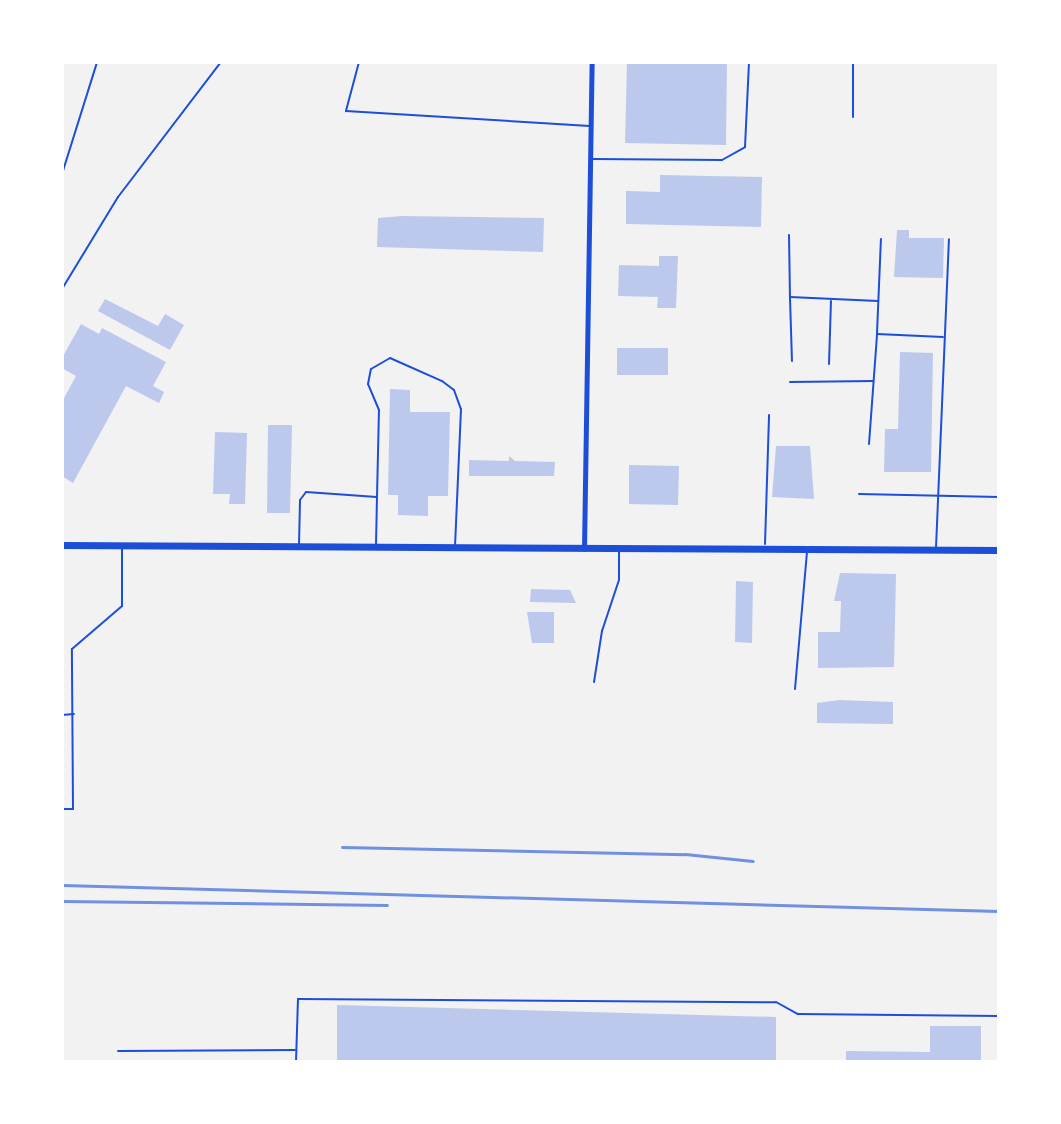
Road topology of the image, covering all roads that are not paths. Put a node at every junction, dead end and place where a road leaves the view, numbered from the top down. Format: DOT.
graph roads {
  1 [pos="359,62"];
  2 [pos="592,62"];
  3 [pos="749,62"];
  4 [pos="853,62"];
  5 [pos="853,117"];
  6 [pos="591,126"];
  7 [pos="591,159"];
  8 [pos="789,235"];
  9 [pos="881,239"];
  10 [pos="949,239"];
  11 [pos="790,297"];
  12 [pos="831,299"];
  13 [pos="878,301"];
  14 [pos="877,334"];
  15 [pos="944,337"];
  16 [pos="792,361"];
  17 [pos="829,364"];
  18 [pos="874,381"];
  19 [pos="790,382"];
  20 [pos="769,415"];
  21 [pos="869,444"];
  22 [pos="859,494"];
  23 [pos="377,497"];
  24 [pos="938,497"];
  25 [pos="999,497"];
  26 [pos="62,545"];
  27 [pos="122,545"];
  28 [pos="299,548"];
  29 [pos="376,549"];
  30 [pos="584,549"];
  31 [pos="619,549"];
  32 [pos="807,549"];
  33 [pos="936,549"];
  34 [pos="455,550"];
  35 [pos="765,550"];
  36 [pos="999,550"];
  37 [pos="594,682"];
  38 [pos="795,689"];
  39 [pos="75,714"];
  40 [pos="62,715"];
  41 [pos="62,809"];
  42 [pos="999,1016"];
  43 [pos="297,1050"];
  44 [pos="118,1051"];
  45 [pos="296,1062"];
  1 -- 6 [label="lane"];
  2 -- 6 [label="street"];
  3 -- 7 [label="lane"];
  4 -- 5 [label="lane"];
  6 -- 7 [label="street"];
  7 -- 30 [label="street"];
  8 -- 11 [label="lane"];
  9 -- 13 [label="lane"];
  10 -- 15 [label="lane"];
  11 -- 12 [label="lane"];
  11 -- 16 [label="lane"];
  12 -- 13 [label="lane"];
  12 -- 17 [label="lane"];
  13 -- 14 [label="lane"];
  14 -- 15 [label="lane"];
  14 -- 18 [label="lane"];
  15 -- 24 [label="lane"];
  18 -- 19 [label="lane"];
  18 -- 21 [label="lane"];
  20 -- 35 [label="lane"];
  22 -- 24 [label="lane"];
  23 -- 28 [label="lane"];
  23 -- 29 [label="lane"];
  23 -- 34 [label="lane"];
  24 -- 25 [label="lane"];
  24 -- 33 [label="lane"];
  26 -- 27 [label="main road"];
  27 -- 28 [label="main road"];
  27 -- 39 [label="lane"];
  28 -- 29 [label="main road"];
  29 -- 34 [label="main road"];
  30 -- 31 [label="main road"];
  30 -- 34 [label="main road"];
  31 -- 35 [label="main road"];
  31 -- 37 [label="lane"];
  32 -- 33 [label="main road"];
  32 -- 35 [label="main road"];
  32 -- 38 [label="lane"];
  33 -- 36 [label="main road"];
  39 -- 40 [label="lane"];
  39 -- 41 [label="lane"];
  42 -- 43 [label="lane"];
  43 -- 44 [label="lane"];
  43 -- 45 [label="lane"];
}
